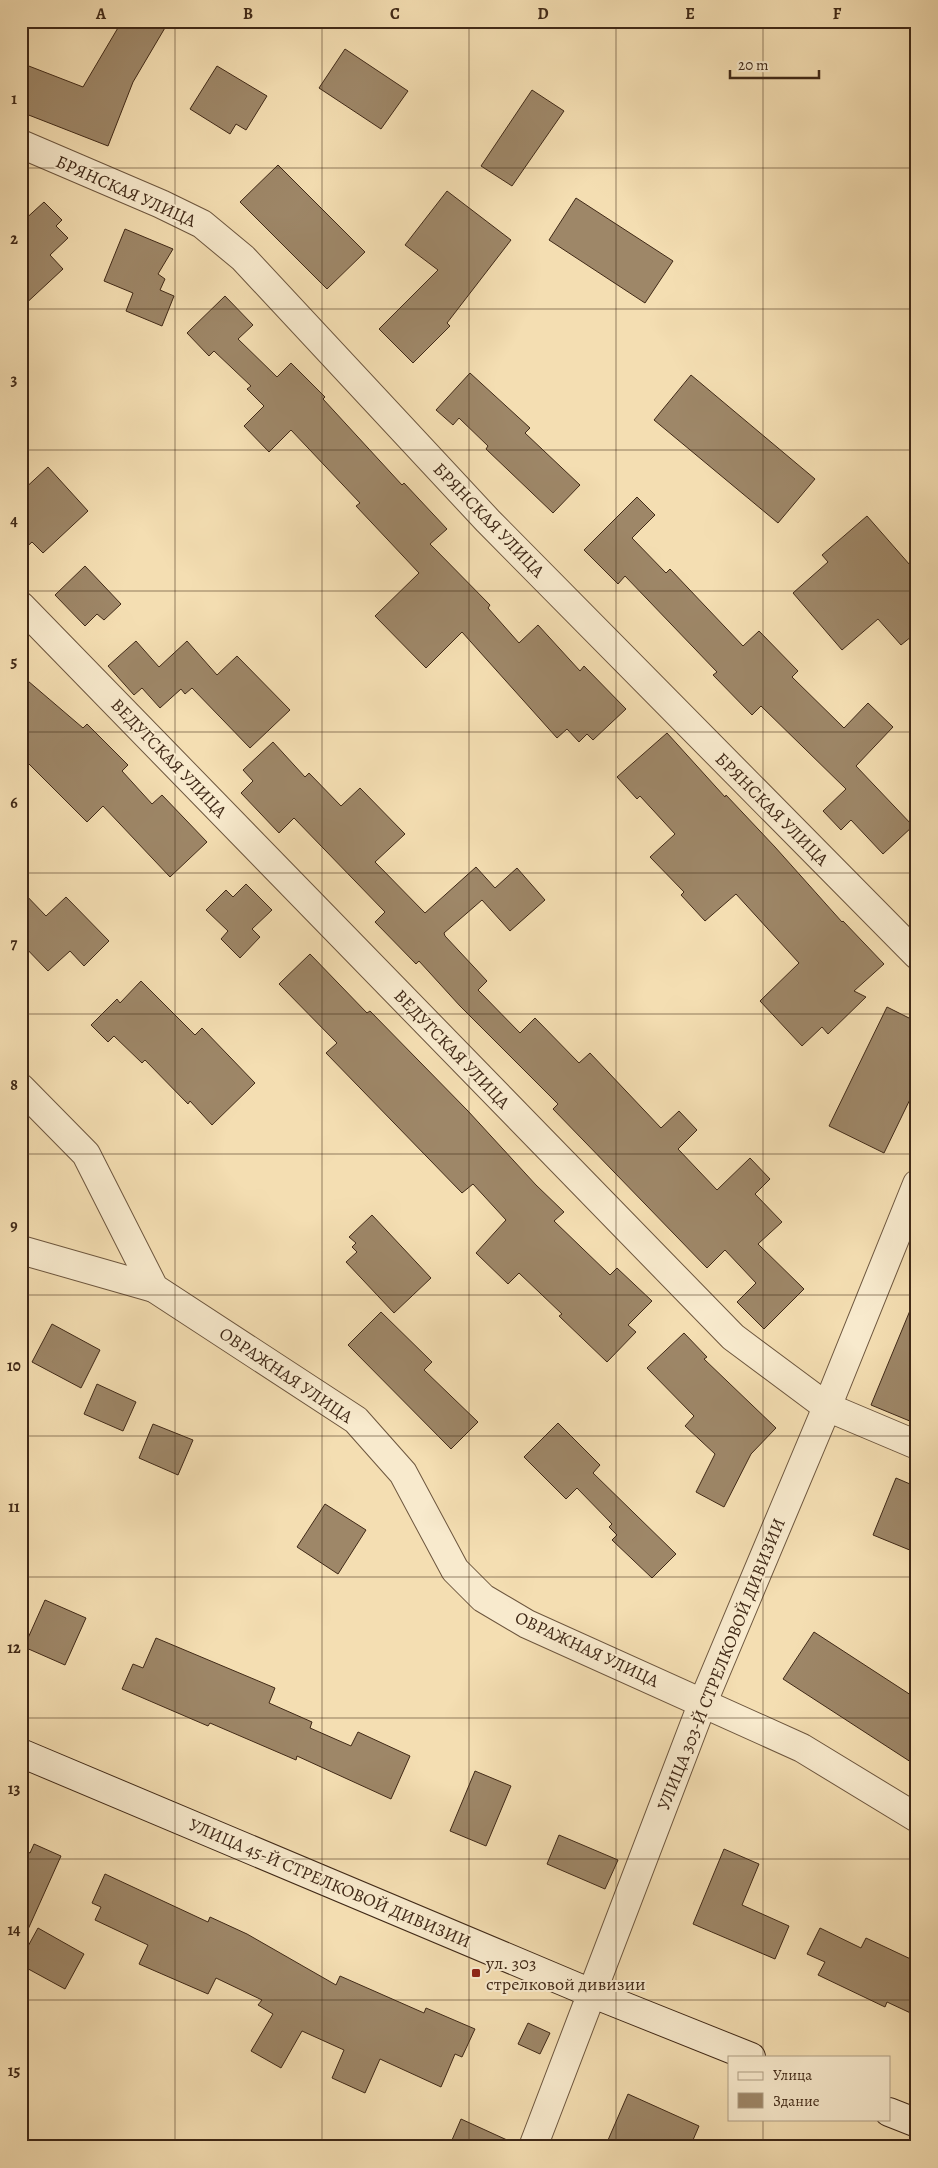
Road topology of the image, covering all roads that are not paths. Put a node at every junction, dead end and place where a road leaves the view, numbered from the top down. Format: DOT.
graph roads {
  1 [pos="21,144"];
  2 [pos="21,606"];
  3 [pos="917,955"];
  4 [pos="21,1088"];
  5 [pos="917,1184"];
  6 [pos="21,1250"];
  7 [pos="154,1288"];
  8 [pos="827,1407"];
  9 [pos="917,1445"];
  10 [pos="703,1702"];
  11 [pos="21,1753"];
  12 [pos="917,1818"];
  13 [pos="591,1993"];
  14 [pos="748,2056"];
  15 [pos="890,2112"];
  16 [pos="917,2123"];
  17 [pos="533,2147"];
  1 -- 3 [label="street, БРЯНСКАЯ УЛИЦА"];
  2 -- 8 [label="street, ВЕДУГСКАЯ УЛИЦА"];
  4 -- 7 [label="street, ОВРАЖНАЯ УЛИЦА"];
  5 -- 8 [label="street, УЛИЦА 303-Й СТРЕЛКОВОЙ ДИВИЗИИ"];
  6 -- 7 [label="street"];
  7 -- 10 [label="street, ОВРАЖНАЯ УЛИЦА"];
  8 -- 9 [label="street, ВЕДУГСКАЯ УЛИЦА"];
  8 -- 10 [label="street, УЛИЦА 303-Й СТРЕЛКОВОЙ ДИВИЗИИ"];
  10 -- 12 [label="street, ОВРАЖНАЯ УЛИЦА"];
  10 -- 13 [label="street, УЛИЦА 303-Й СТРЕЛКОВОЙ ДИВИЗИИ"];
  11 -- 13 [label="street, УЛИЦА 45-Й СТРЕЛКОВОЙ ДИВИЗИИ"];
  13 -- 14 [label="street, УЛИЦА 45-Й СТРЕЛКОВОЙ ДИВИЗИИ"];
  13 -- 17 [label="street, УЛИЦА 303-Й СТРЕЛКОВОЙ ДИВИЗИИ"];
  15 -- 16 [label="street"];
}
